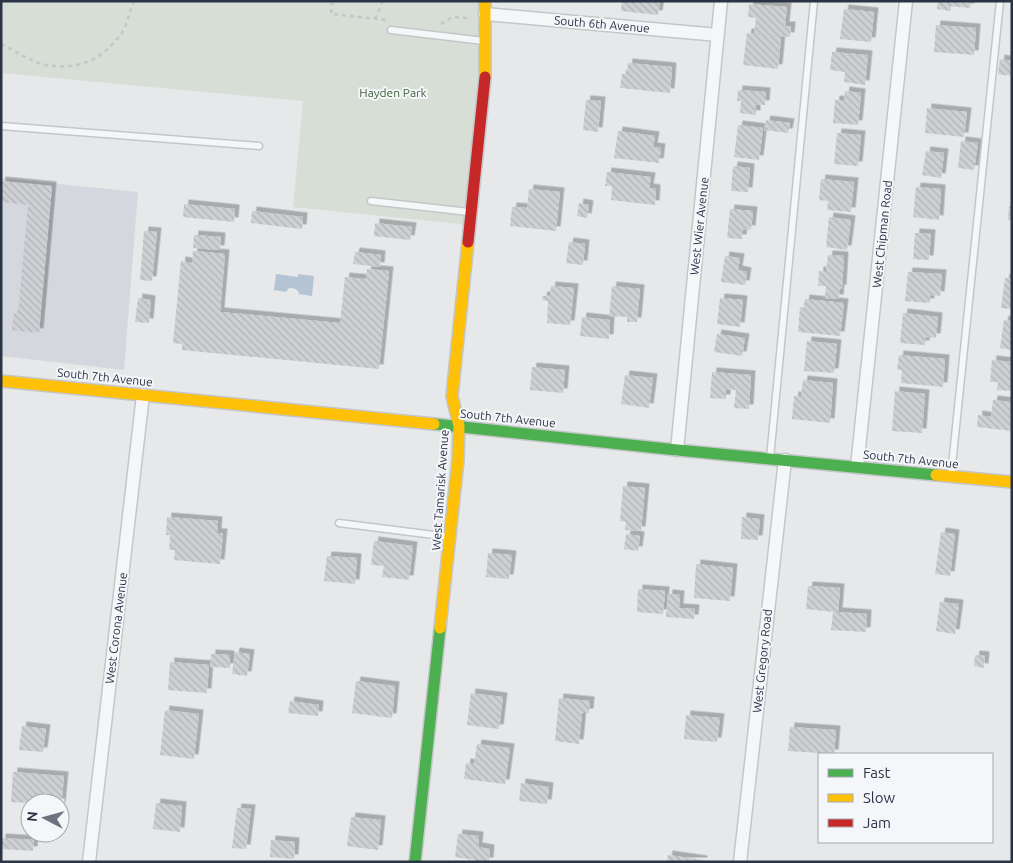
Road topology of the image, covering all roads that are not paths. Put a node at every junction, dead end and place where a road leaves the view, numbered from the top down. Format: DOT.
graph roads {
  1 [pos="721,1"];
  2 [pos="814,1"];
  3 [pos="906,1"];
  4 [pos="1000,1"];
  5 [pos="485,8"];
  6 [pos="391,30"];
  7 [pos="718,35"];
  8 [pos="486,41"];
  9 [pos="1,126"];
  10 [pos="259,146"];
  11 [pos="371,200"];
  12 [pos="472,212"];
  13 [pos="1,381"];
  14 [pos="143,395"];
  15 [pos="459,426"];
  16 [pos="677,450"];
  17 [pos="770,459"];
  18 [pos="784,460"];
  19 [pos="857,467"];
  20 [pos="951,477"];
  21 [pos="1012,482"];
  22 [pos="339,523"];
  23 [pos="451,537"];
  24 [pos="89,862"];
  25 [pos="416,862"];
  26 [pos="740,862"];
  1 -- 7 [label="street, West Wier Avenue"];
  2 -- 17 [label="lane"];
  3 -- 19 [label="street, West Chipman Road"];
  4 -- 20 [label="lane"];
  5 -- 7 [label="street, South 6th Avenue"];
  5 -- 8 [label="main road, West Tamarisk Avenue"];
  6 -- 8 [label="lane"];
  7 -- 16 [label="street, West Wier Avenue"];
  8 -- 12 [label="main road, West Tamarisk Avenue"];
  9 -- 10 [label="lane"];
  11 -- 12 [label="lane"];
  12 -- 15 [label="main road, West Tamarisk Avenue"];
  13 -- 14 [label="main road, South 7th Avenue"];
  14 -- 15 [label="main road, South 7th Avenue"];
  14 -- 24 [label="street, West Corona Avenue"];
  15 -- 16 [label="main road, South 7th Avenue"];
  15 -- 23 [label="main road, West Tamarisk Avenue"];
  16 -- 17 [label="main road, South 7th Avenue"];
  17 -- 18 [label="main road, South 7th Avenue"];
  18 -- 19 [label="main road, South 7th Avenue"];
  18 -- 26 [label="street, West Gregory Road"];
  19 -- 20 [label="main road, South 7th Avenue"];
  20 -- 21 [label="main road, South 7th Avenue"];
  22 -- 23 [label="lane"];
  23 -- 25 [label="main road, West Tamarisk Avenue"];
}
